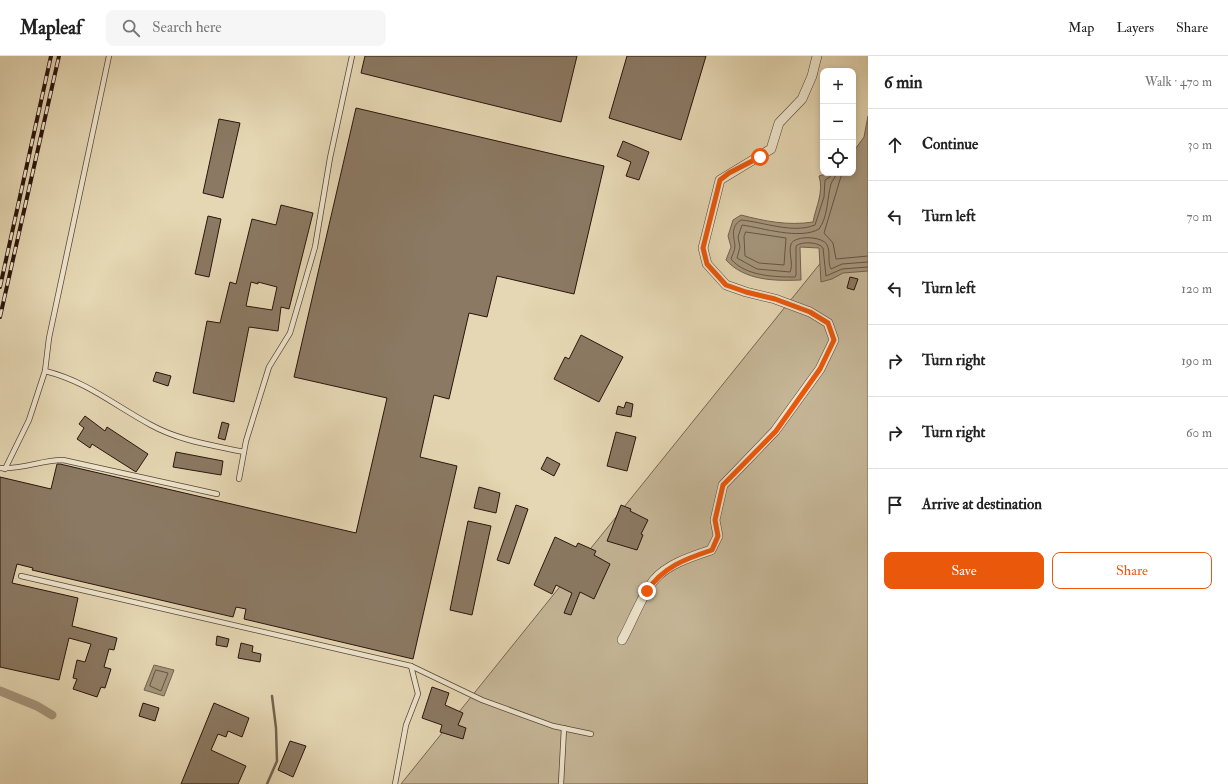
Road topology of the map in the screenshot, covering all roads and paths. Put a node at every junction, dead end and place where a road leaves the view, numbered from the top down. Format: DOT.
graph roads {
  1 [pos="109,56"];
  2 [pos="352,56"];
  3 [pos="817,56"];
  4 [pos="45,371"];
  5 [pos="244,452"];
  6 [pos="3,469"];
  7 [pos="239,479"];
  8 [pos="217,494"];
  9 [pos="21,576"];
  10 [pos="622,640"];
  11 [pos="412,666"];
  12 [pos="564,728"];
  13 [pos="592,734"];
  14 [pos="395,784"];
  15 [pos="561,784"];
  1 -- 4 [label="lane"];
  2 -- 5 [label="lane"];
  3 -- 10 [label="street"];
  4 -- 5 [label="lane"];
  4 -- 6 [label="lane"];
  5 -- 7 [label="lane"];
  6 -- 8 [label="lane"];
  9 -- 11 [label="lane"];
  11 -- 12 [label="lane"];
  11 -- 14 [label="lane"];
  12 -- 13 [label="lane"];
  12 -- 15 [label="lane"];
}
